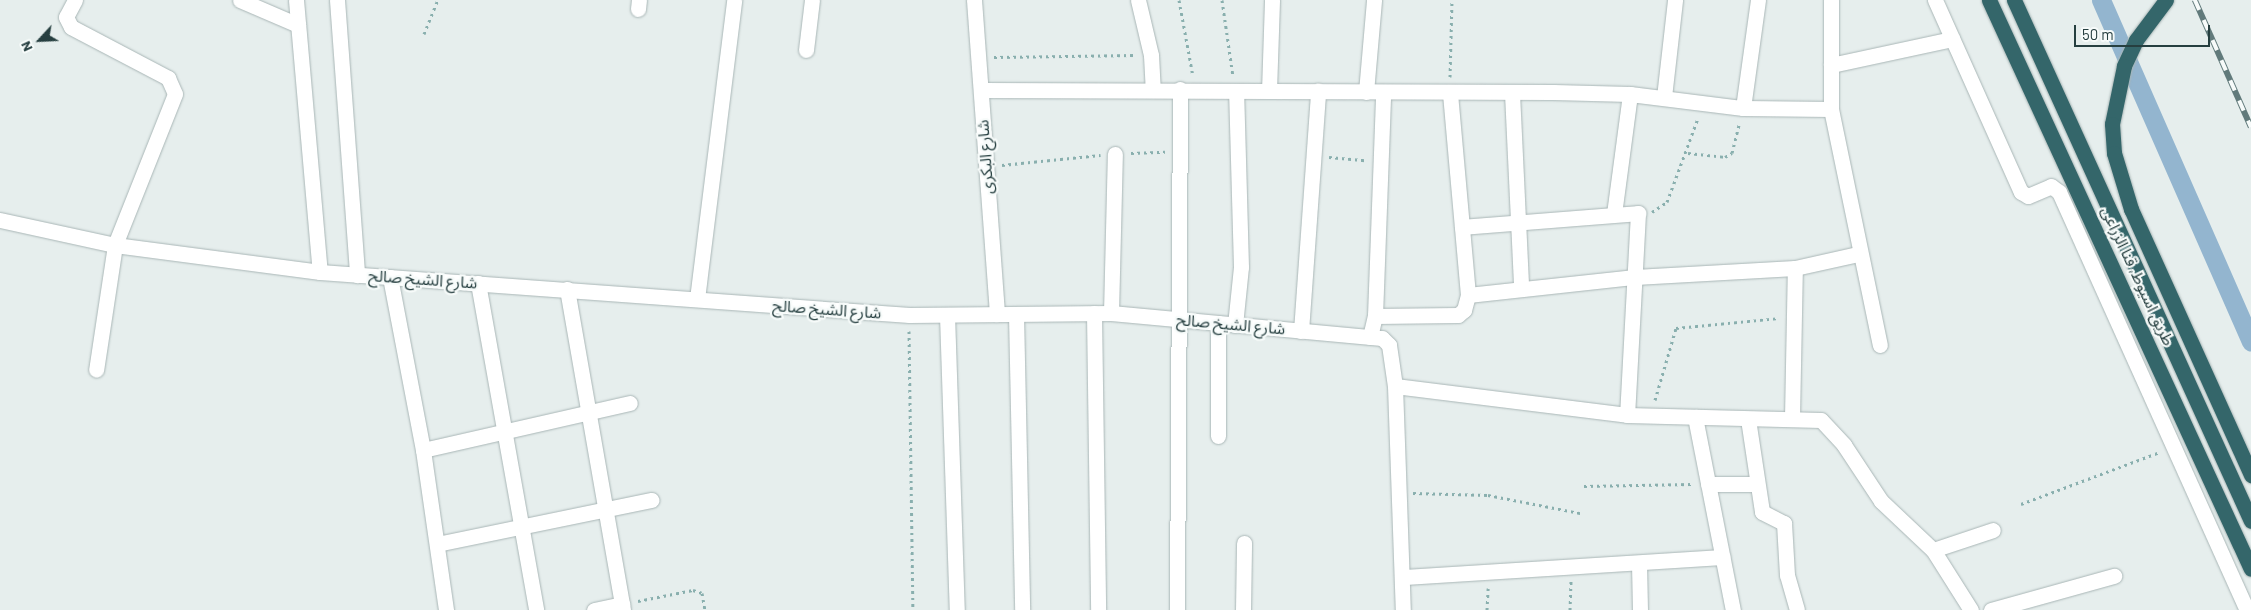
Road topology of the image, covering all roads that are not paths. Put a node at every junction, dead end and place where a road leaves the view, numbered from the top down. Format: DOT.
graph roads {
  1 [pos="75,0"];
  2 [pos="240,0"];
  3 [pos="296,0"];
  4 [pos="337,0"];
  5 [pos="734,0"];
  6 [pos="812,0"];
  7 [pos="974,0"];
  8 [pos="1138,0"];
  9 [pos="1272,0"];
  10 [pos="1374,0"];
  11 [pos="1675,0"];
  12 [pos="1758,0"];
  13 [pos="1831,0"];
  14 [pos="1936,0"];
  15 [pos="1989,0"];
  16 [pos="2014,0"];
  17 [pos="2166,0"];
  18 [pos="298,25"];
  19 [pos="1952,39"];
  20 [pos="806,50"];
  21 [pos="1831,65"];
  22 [pos="1153,88"];
  23 [pos="1180,88"];
  24 [pos="981,90"];
  25 [pos="1269,91"];
  26 [pos="1318,91"];
  27 [pos="1236,92"];
  28 [pos="1366,92"];
  29 [pos="1383,92"];
  30 [pos="1512,93"];
  31 [pos="1630,94"];
  32 [pos="1450,95"];
  33 [pos="1664,97"];
  34 [pos="1743,108"];
  35 [pos="1831,110"];
  36 [pos="1115,154"];
  37 [pos="1614,214"];
  38 [pos="0,220"];
  39 [pos="1517,220"];
  40 [pos="1462,227"];
  41 [pos="115,245"];
  42 [pos="1858,254"];
  43 [pos="1795,268"];
  44 [pos="320,272"];
  45 [pos="358,275"];
  46 [pos="390,277"];
  47 [pos="1635,277"];
  48 [pos="478,283"];
  49 [pos="1521,287"];
  50 [pos="567,290"];
  51 [pos="1468,295"];
  52 [pos="697,299"];
  53 [pos="1094,313"];
  54 [pos="1111,313"];
  55 [pos="997,314"];
  56 [pos="1016,314"];
  57 [pos="947,315"];
  58 [pos="1376,316"];
  59 [pos="1179,319"];
  60 [pos="1218,323"];
  61 [pos="1235,324"];
  62 [pos="1301,330"];
  63 [pos="1370,337"];
  64 [pos="1880,345"];
  65 [pos="96,370"];
  66 [pos="1395,386"];
  67 [pos="630,403"];
  68 [pos="587,412"];
  69 [pos="1627,415"];
  70 [pos="1695,417"];
  71 [pos="1792,418"];
  72 [pos="1748,419"];
  73 [pos="504,432"];
  74 [pos="1218,436"];
  75 [pos="423,450"];
  76 [pos="2251,475"];
  77 [pos="1708,484"];
  78 [pos="1756,484"];
  79 [pos="652,500"];
  80 [pos="604,511"];
  81 [pos="2251,521"];
  82 [pos="522,528"];
  83 [pos="1992,530"];
  84 [pos="1244,543"];
  85 [pos="437,544"];
  86 [pos="1933,550"];
  87 [pos="1722,557"];
  88 [pos="1639,563"];
  89 [pos="2251,569"];
  90 [pos="2114,576"];
  91 [pos="1404,577"];
  92 [pos="623,607"];
  93 [pos="446,610"];
  94 [pos="536,610"];
  95 [pos="594,610"];
  96 [pos="957,610"];
  97 [pos="1022,610"];
  98 [pos="1098,610"];
  99 [pos="1177,610"];
  100 [pos="1242,610"];
  101 [pos="1403,610"];
  102 [pos="1640,610"];
  103 [pos="1733,610"];
  104 [pos="1797,610"];
  105 [pos="1972,610"];
  106 [pos="1991,610"];
  107 [pos="2247,610"];
  1 -- 41 [label="street"];
  2 -- 18 [label="street"];
  3 -- 18 [label="street"];
  4 -- 45 [label="street"];
  5 -- 52 [label="street"];
  6 -- 20 [label="street"];
  7 -- 24 [label="street, شارع البكرى"];
  8 -- 22 [label="street"];
  9 -- 25 [label="street"];
  10 -- 28 [label="street"];
  11 -- 33 [label="street"];
  12 -- 34 [label="street"];
  13 -- 21 [label="street"];
  14 -- 19 [label="street"];
  15 -- 89 [label="highway, طريق اسيوط, قنا الزراعى"];
  16 -- 81 [label="highway, طريق اسيوط, قنا الزراعى"];
  17 -- 76 [label="highway"];
  18 -- 44 [label="street"];
  19 -- 21 [label="street"];
  19 -- 107 [label="street"];
  21 -- 35 [label="street"];
  22 -- 23 [label="street"];
  22 -- 24 [label="street"];
  23 -- 27 [label="street"];
  23 -- 59 [label="street"];
  24 -- 55 [label="street, شارع البكرى"];
  25 -- 26 [label="street"];
  25 -- 27 [label="street"];
  26 -- 28 [label="street"];
  26 -- 62 [label="street"];
  27 -- 61 [label="street"];
  28 -- 29 [label="street"];
  29 -- 32 [label="street"];
  29 -- 58 [label="street"];
  30 -- 31 [label="street"];
  30 -- 32 [label="street"];
  30 -- 39 [label="street"];
  31 -- 33 [label="street"];
  31 -- 37 [label="street"];
  32 -- 40 [label="street"];
  33 -- 34 [label="street"];
  34 -- 35 [label="street"];
  35 -- 42 [label="street"];
  36 -- 54 [label="street"];
  37 -- 39 [label="street"];
  37 -- 47 [label="street"];
  38 -- 41 [label="street, شارع الشيخ صالح"];
  39 -- 40 [label="street"];
  39 -- 49 [label="street"];
  40 -- 51 [label="street"];
  41 -- 44 [label="street, شارع الشيخ صالح"];
  41 -- 65 [label="street"];
  42 -- 43 [label="street"];
  42 -- 64 [label="street"];
  43 -- 47 [label="street"];
  43 -- 71 [label="street"];
  44 -- 45 [label="street, شارع الشيخ صالح"];
  45 -- 46 [label="street, شارع الشيخ صالح"];
  46 -- 48 [label="street, شارع الشيخ صالح"];
  46 -- 75 [label="street"];
  47 -- 49 [label="street"];
  47 -- 69 [label="street"];
  48 -- 50 [label="street, شارع الشيخ صالح"];
  48 -- 73 [label="street"];
  49 -- 51 [label="street"];
  50 -- 52 [label="street, شارع الشيخ صالح"];
  50 -- 68 [label="street"];
  51 -- 58 [label="street"];
  52 -- 57 [label="street, شارع الشيخ صالح"];
  53 -- 54 [label="street, شارع الشيخ صالح"];
  53 -- 56 [label="street, شارع الشيخ صالح"];
  53 -- 98 [label="street"];
  54 -- 59 [label="street, شارع الشيخ صالح"];
  55 -- 56 [label="street, شارع الشيخ صالح"];
  55 -- 57 [label="street, شارع الشيخ صالح"];
  56 -- 97 [label="street"];
  57 -- 96 [label="street"];
  58 -- 63 [label="street"];
  59 -- 60 [label="street, شارع الشيخ صالح"];
  59 -- 99 [label="street"];
  60 -- 61 [label="street, شارع الشيخ صالح"];
  60 -- 74 [label="street"];
  61 -- 62 [label="street, شارع الشيخ صالح"];
  62 -- 63 [label="street, شارع الشيخ صالح"];
  63 -- 66 [label="street, شارع الشيخ صالح"];
  66 -- 69 [label="street"];
  66 -- 91 [label="street, شارع الشيخ صالح"];
  67 -- 68 [label="street"];
  68 -- 73 [label="street"];
  68 -- 80 [label="street"];
  69 -- 70 [label="street"];
  70 -- 72 [label="street"];
  70 -- 77 [label="street"];
  71 -- 72 [label="street"];
  71 -- 86 [label="street"];
  72 -- 78 [label="street"];
  73 -- 75 [label="street"];
  73 -- 82 [label="street"];
  75 -- 85 [label="street"];
  77 -- 78 [label="street"];
  77 -- 87 [label="street"];
  78 -- 104 [label="street"];
  79 -- 80 [label="street"];
  80 -- 82 [label="street"];
  80 -- 92 [label="street"];
  82 -- 85 [label="street"];
  82 -- 94 [label="street"];
  83 -- 86 [label="street"];
  84 -- 100 [label="street"];
  85 -- 93 [label="street"];
  86 -- 105 [label="street"];
  87 -- 88 [label="street"];
  87 -- 103 [label="street"];
  88 -- 91 [label="street"];
  88 -- 102 [label="street"];
  90 -- 106 [label="street"];
  91 -- 101 [label="street, شارع الشيخ صالح"];
  92 -- 95 [label="street"];
}
